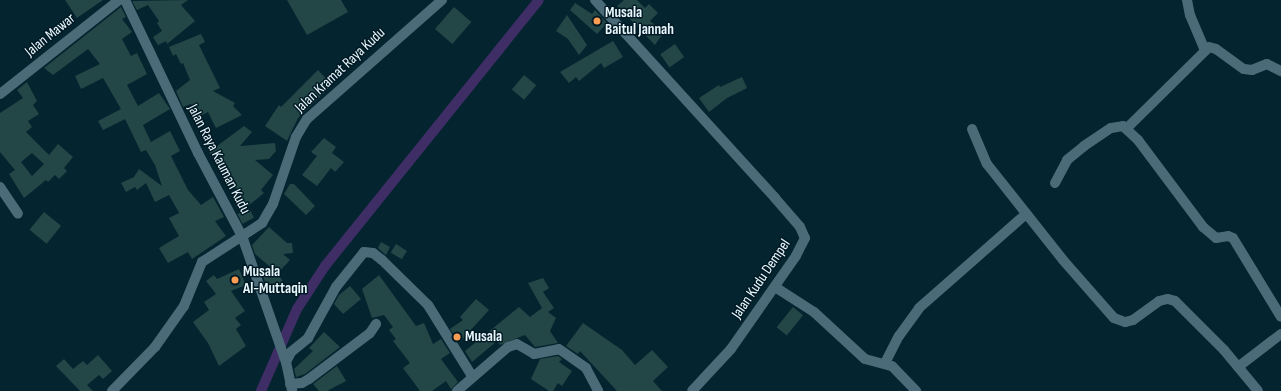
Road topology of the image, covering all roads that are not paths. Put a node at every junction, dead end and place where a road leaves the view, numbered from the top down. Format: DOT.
graph roads {
  1 [pos="119,0"];
  2 [pos="125,0"];
  3 [pos="442,0"];
  4 [pos="594,0"];
  5 [pos="1187,0"];
  6 [pos="1205,50"];
  7 [pos="1281,71"];
  8 [pos="0,94"];
  9 [pos="972,128"];
  10 [pos="1127,128"];
  11 [pos="1055,183"];
  12 [pos="0,186"];
  13 [pos="18,214"];
  14 [pos="1026,214"];
  15 [pos="242,236"];
  16 [pos="775,287"];
  17 [pos="1281,317"];
  18 [pos="376,324"];
  19 [pos="1281,334"];
  20 [pos="286,362"];
  21 [pos="885,363"];
  22 [pos="1238,367"];
  23 [pos="472,376"];
  24 [pos="291,387"];
  25 [pos="112,391"];
  26 [pos="457,391"];
  27 [pos="598,391"];
  28 [pos="692,391"];
  29 [pos="916,391"];
  30 [pos="1258,391"];
  1 -- 8 [label="street, Jalan Mawar"];
  2 -- 15 [label="street, Jalan Raya Kauman Kudu"];
  3 -- 15 [label="street, Jalan Kramat Raya Kudu"];
  4 -- 16 [label="street, Jalan Kudu Dempel"];
  5 -- 6 [label="street"];
  6 -- 7 [label="street"];
  6 -- 10 [label="street"];
  9 -- 14 [label="street"];
  10 -- 11 [label="street"];
  10 -- 17 [label="street"];
  12 -- 13 [label="street"];
  14 -- 21 [label="street"];
  14 -- 22 [label="street"];
  15 -- 20 [label="street, Jalan Raya Kauman Kudu"];
  15 -- 25 [label="street, Jalan Kramat Raya Kudu"];
  16 -- 21 [label="street"];
  16 -- 28 [label="street, Jalan Kudu Dempel"];
  18 -- 24 [label="street"];
  19 -- 22 [label="street"];
  20 -- 23 [label="street"];
  20 -- 24 [label="street"];
  21 -- 29 [label="street"];
  22 -- 30 [label="street"];
  23 -- 26 [label="street"];
  23 -- 27 [label="street"];
}
